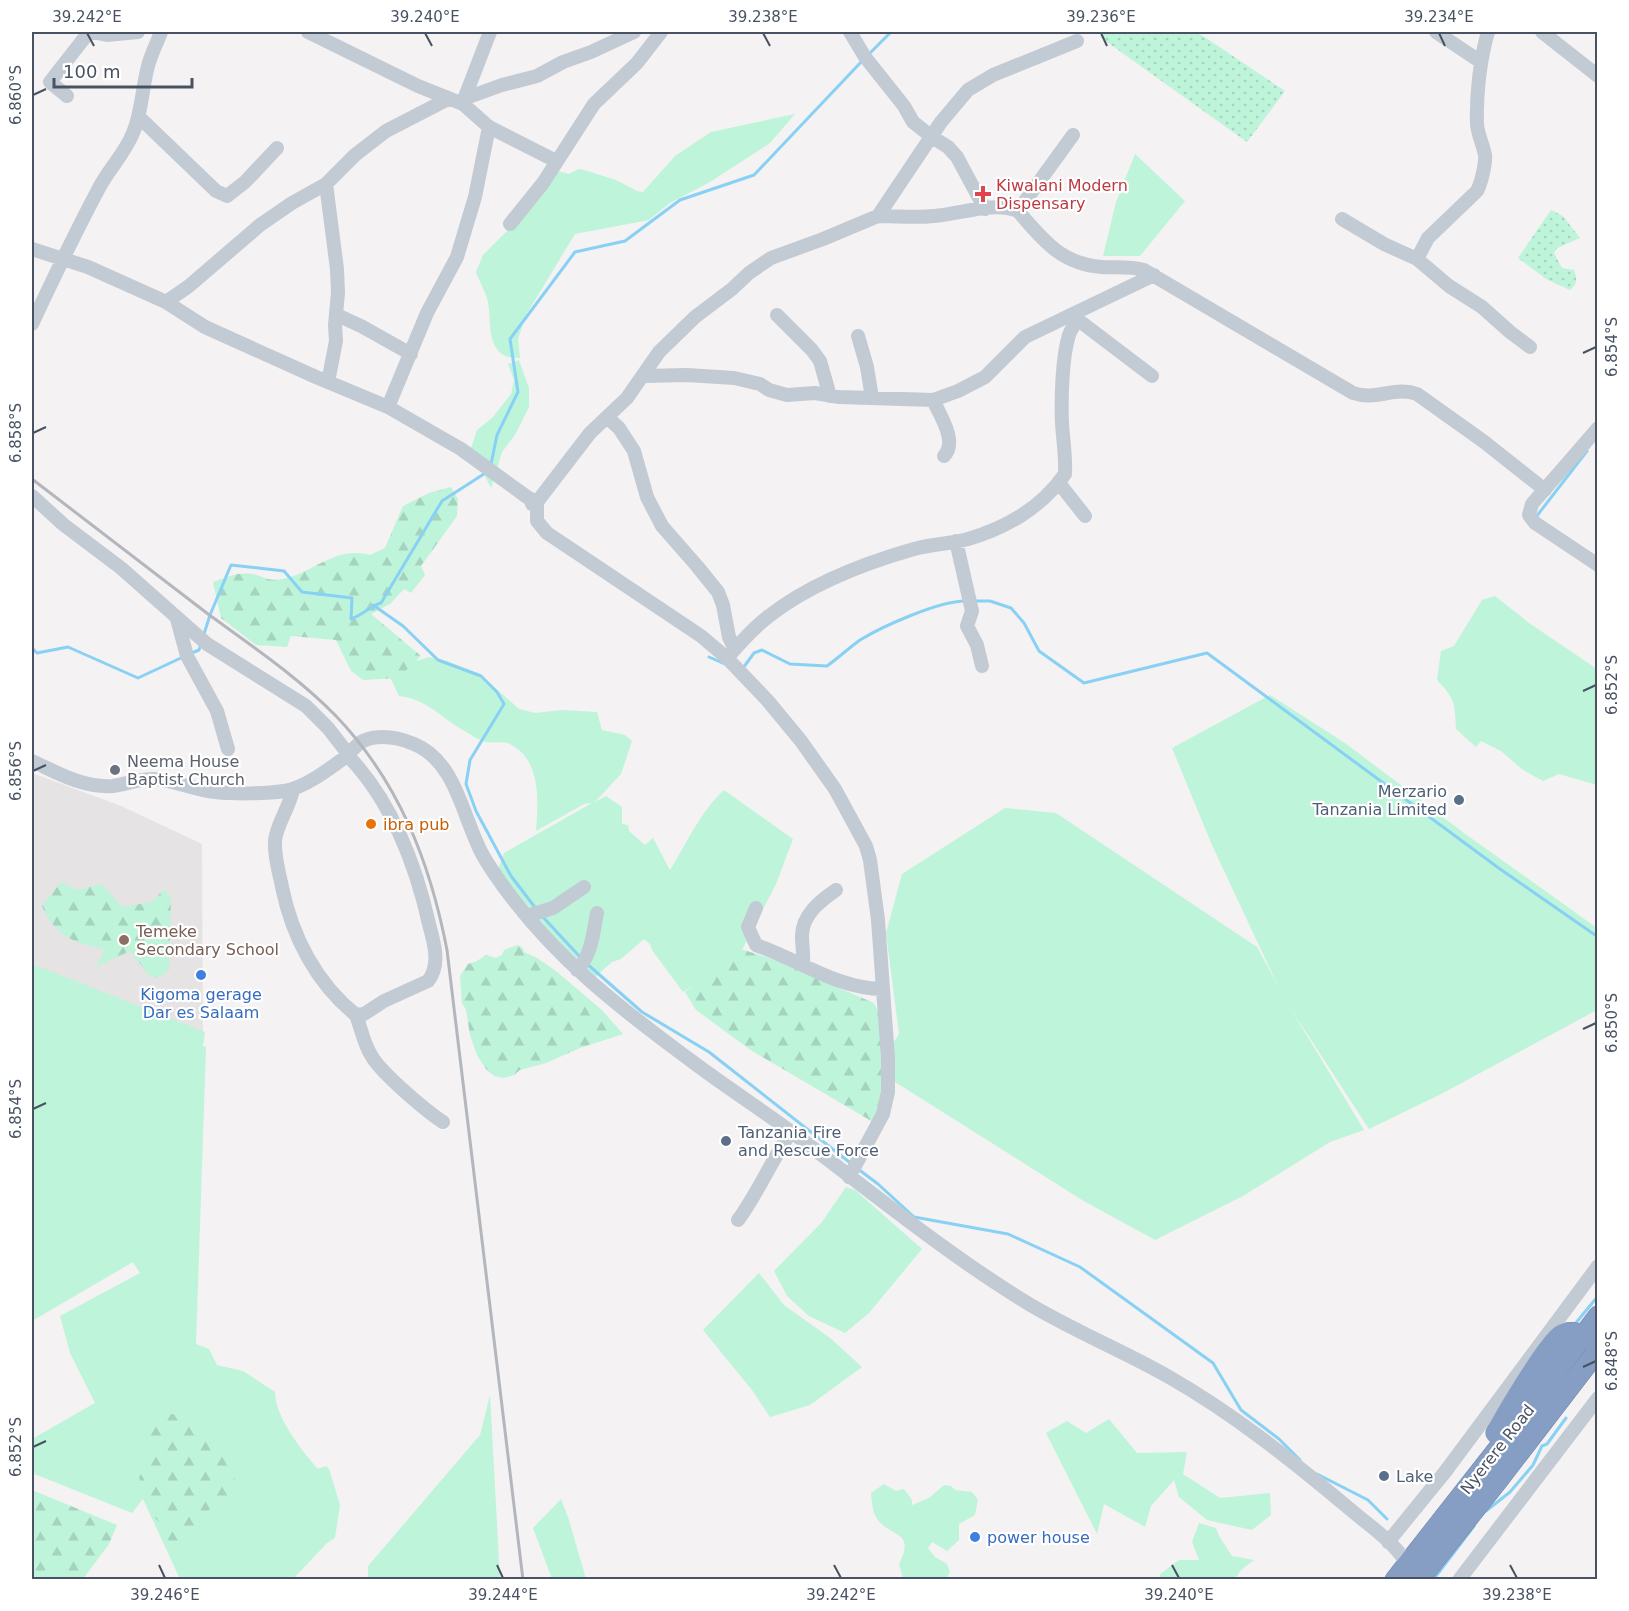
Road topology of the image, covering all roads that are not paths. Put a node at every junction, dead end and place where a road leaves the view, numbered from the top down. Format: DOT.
graph roads {
  1 [pos="91,32"];
  2 [pos="138,32"];
  3 [pos="161,32"];
  4 [pos="308,32"];
  5 [pos="490,32"];
  6 [pos="634,32"];
  7 [pos="661,32"];
  8 [pos="850,32"];
  9 [pos="1436,32"];
  10 [pos="1488,32"];
  11 [pos="1542,32"];
  12 [pos="1077,41"];
  13 [pos="1480,62"];
  14 [pos="1598,76"];
  15 [pos="67,96"];
  16 [pos="448,99"];
  17 [pos="464,101"];
  18 [pos="139,117"];
  19 [pos="489,127"];
  20 [pos="1073,135"];
  21 [pos="932,137"];
  22 [pos="277,148"];
  23 [pos="556,161"];
  24 [pos="326,184"];
  25 [pos="985,209"];
  26 [pos="1018,211"];
  27 [pos="878,216"];
  28 [pos="1342,219"];
  29 [pos="510,224"];
  30 [pos="32,249"];
  31 [pos="63,258"];
  32 [pos="1417,259"];
  33 [pos="1154,275"];
  34 [pos="166,302"];
  35 [pos="337,315"];
  36 [pos="777,315"];
  37 [pos="1075,317"];
  38 [pos="32,324"];
  39 [pos="858,336"];
  40 [pos="1530,347"];
  41 [pos="411,354"];
  42 [pos="644,376"];
  43 [pos="1152,376"];
  44 [pos="328,382"];
  45 [pos="830,396"];
  46 [pos="872,398"];
  47 [pos="933,400"];
  48 [pos="388,407"];
  49 [pos="608,418"];
  50 [pos="1598,428"];
  51 [pos="944,456"];
  52 [pos="1059,483"];
  53 [pos="1545,490"];
  54 [pos="32,496"];
  55 [pos="535,503"];
  56 [pos="1085,516"];
  57 [pos="956,541"];
  58 [pos="1598,565"];
  59 [pos="176,617"];
  60 [pos="731,654"];
  61 [pos="982,666"];
  62 [pos="228,749"];
  63 [pos="348,756"];
  64 [pos="32,761"];
  65 [pos="292,789"];
  66 [pos="584,887"];
  67 [pos="836,890"];
  68 [pos="756,908"];
  69 [pos="597,913"];
  70 [pos="527,916"];
  71 [pos="803,965"];
  72 [pos="577,970"];
  73 [pos="882,989"];
  74 [pos="356,1016"];
  75 [pos="443,1122"];
  76 [pos="791,1132"];
  77 [pos="849,1177"];
  78 [pos="738,1220"];
  79 [pos="1598,1266"];
  80 [pos="1598,1316"];
  81 [pos="1591,1340"];
  82 [pos="1598,1350"];
  83 [pos="1598,1398"];
  84 [pos="1388,1542"];
  85 [pos="1413,1574"];
  86 [pos="1395,1580"];
  87 [pos="1459,1580"];
  1 -- 2 [label="street"];
  1 -- 15 [label="street"];
  3 -- 18 [label="street"];
  4 -- 16 [label="street"];
  5 -- 17 [label="street"];
  6 -- 17 [label="street"];
  7 -- 23 [label="street"];
  8 -- 21 [label="street"];
  9 -- 13 [label="street"];
  10 -- 13 [label="street"];
  11 -- 14 [label="street"];
  12 -- 21 [label="street"];
  13 -- 32 [label="street"];
  16 -- 17 [label="street"];
  16 -- 24 [label="street"];
  17 -- 19 [label="street"];
  18 -- 22 [label="street"];
  18 -- 31 [label="street"];
  19 -- 23 [label="street"];
  19 -- 41 [label="street"];
  20 -- 26 [label="street"];
  21 -- 25 [label="street"];
  21 -- 27 [label="street"];
  23 -- 29 [label="street"];
  24 -- 34 [label="street"];
  24 -- 35 [label="street"];
  25 -- 26 [label="street"];
  25 -- 27 [label="street"];
  26 -- 33 [label="street"];
  27 -- 42 [label="street"];
  28 -- 32 [label="street"];
  30 -- 31 [label="street"];
  31 -- 34 [label="street"];
  31 -- 38 [label="street"];
  32 -- 40 [label="street"];
  33 -- 37 [label="street"];
  33 -- 53 [label="street"];
  34 -- 44 [label="street"];
  35 -- 41 [label="street"];
  35 -- 44 [label="street"];
  36 -- 45 [label="street"];
  37 -- 43 [label="street"];
  37 -- 47 [label="street"];
  37 -- 52 [label="street"];
  39 -- 46 [label="street"];
  41 -- 48 [label="street"];
  42 -- 45 [label="street"];
  42 -- 49 [label="street"];
  44 -- 48 [label="street"];
  45 -- 46 [label="street"];
  46 -- 47 [label="street"];
  47 -- 51 [label="street"];
  48 -- 55 [label="street"];
  49 -- 55 [label="street"];
  49 -- 60 [label="street"];
  50 -- 53 [label="street"];
  52 -- 56 [label="street"];
  52 -- 57 [label="street"];
  53 -- 58 [label="street"];
  54 -- 59 [label="street"];
  55 -- 60 [label="street"];
  57 -- 60 [label="street"];
  57 -- 61 [label="street"];
  59 -- 62 [label="street"];
  59 -- 63 [label="street"];
  60 -- 73 [label="street"];
  63 -- 65 [label="street"];
  63 -- 70 [label="street"];
  63 -- 74 [label="street"];
  64 -- 65 [label="street"];
  65 -- 74 [label="street"];
  66 -- 70 [label="street"];
  67 -- 71 [label="street"];
  68 -- 71 [label="street"];
  69 -- 72 [label="street"];
  70 -- 72 [label="street"];
  71 -- 73 [label="street"];
  72 -- 76 [label="street"];
  73 -- 77 [label="street"];
  74 -- 75 [label="street"];
  76 -- 77 [label="street"];
  76 -- 78 [label="street"];
  77 -- 84 [label="street"];
  79 -- 84 [label="street"];
  80 -- 81 [label="highway, Nyerere Road"];
  81 -- 85 [label="highway, Nyerere Road"];
  82 -- 85 [label="highway, Nyerere Road"];
  83 -- 87 [label="street"];
  84 -- 85 [label="street"];
  85 -- 86 [label="highway, Nyerere Road"];
}
